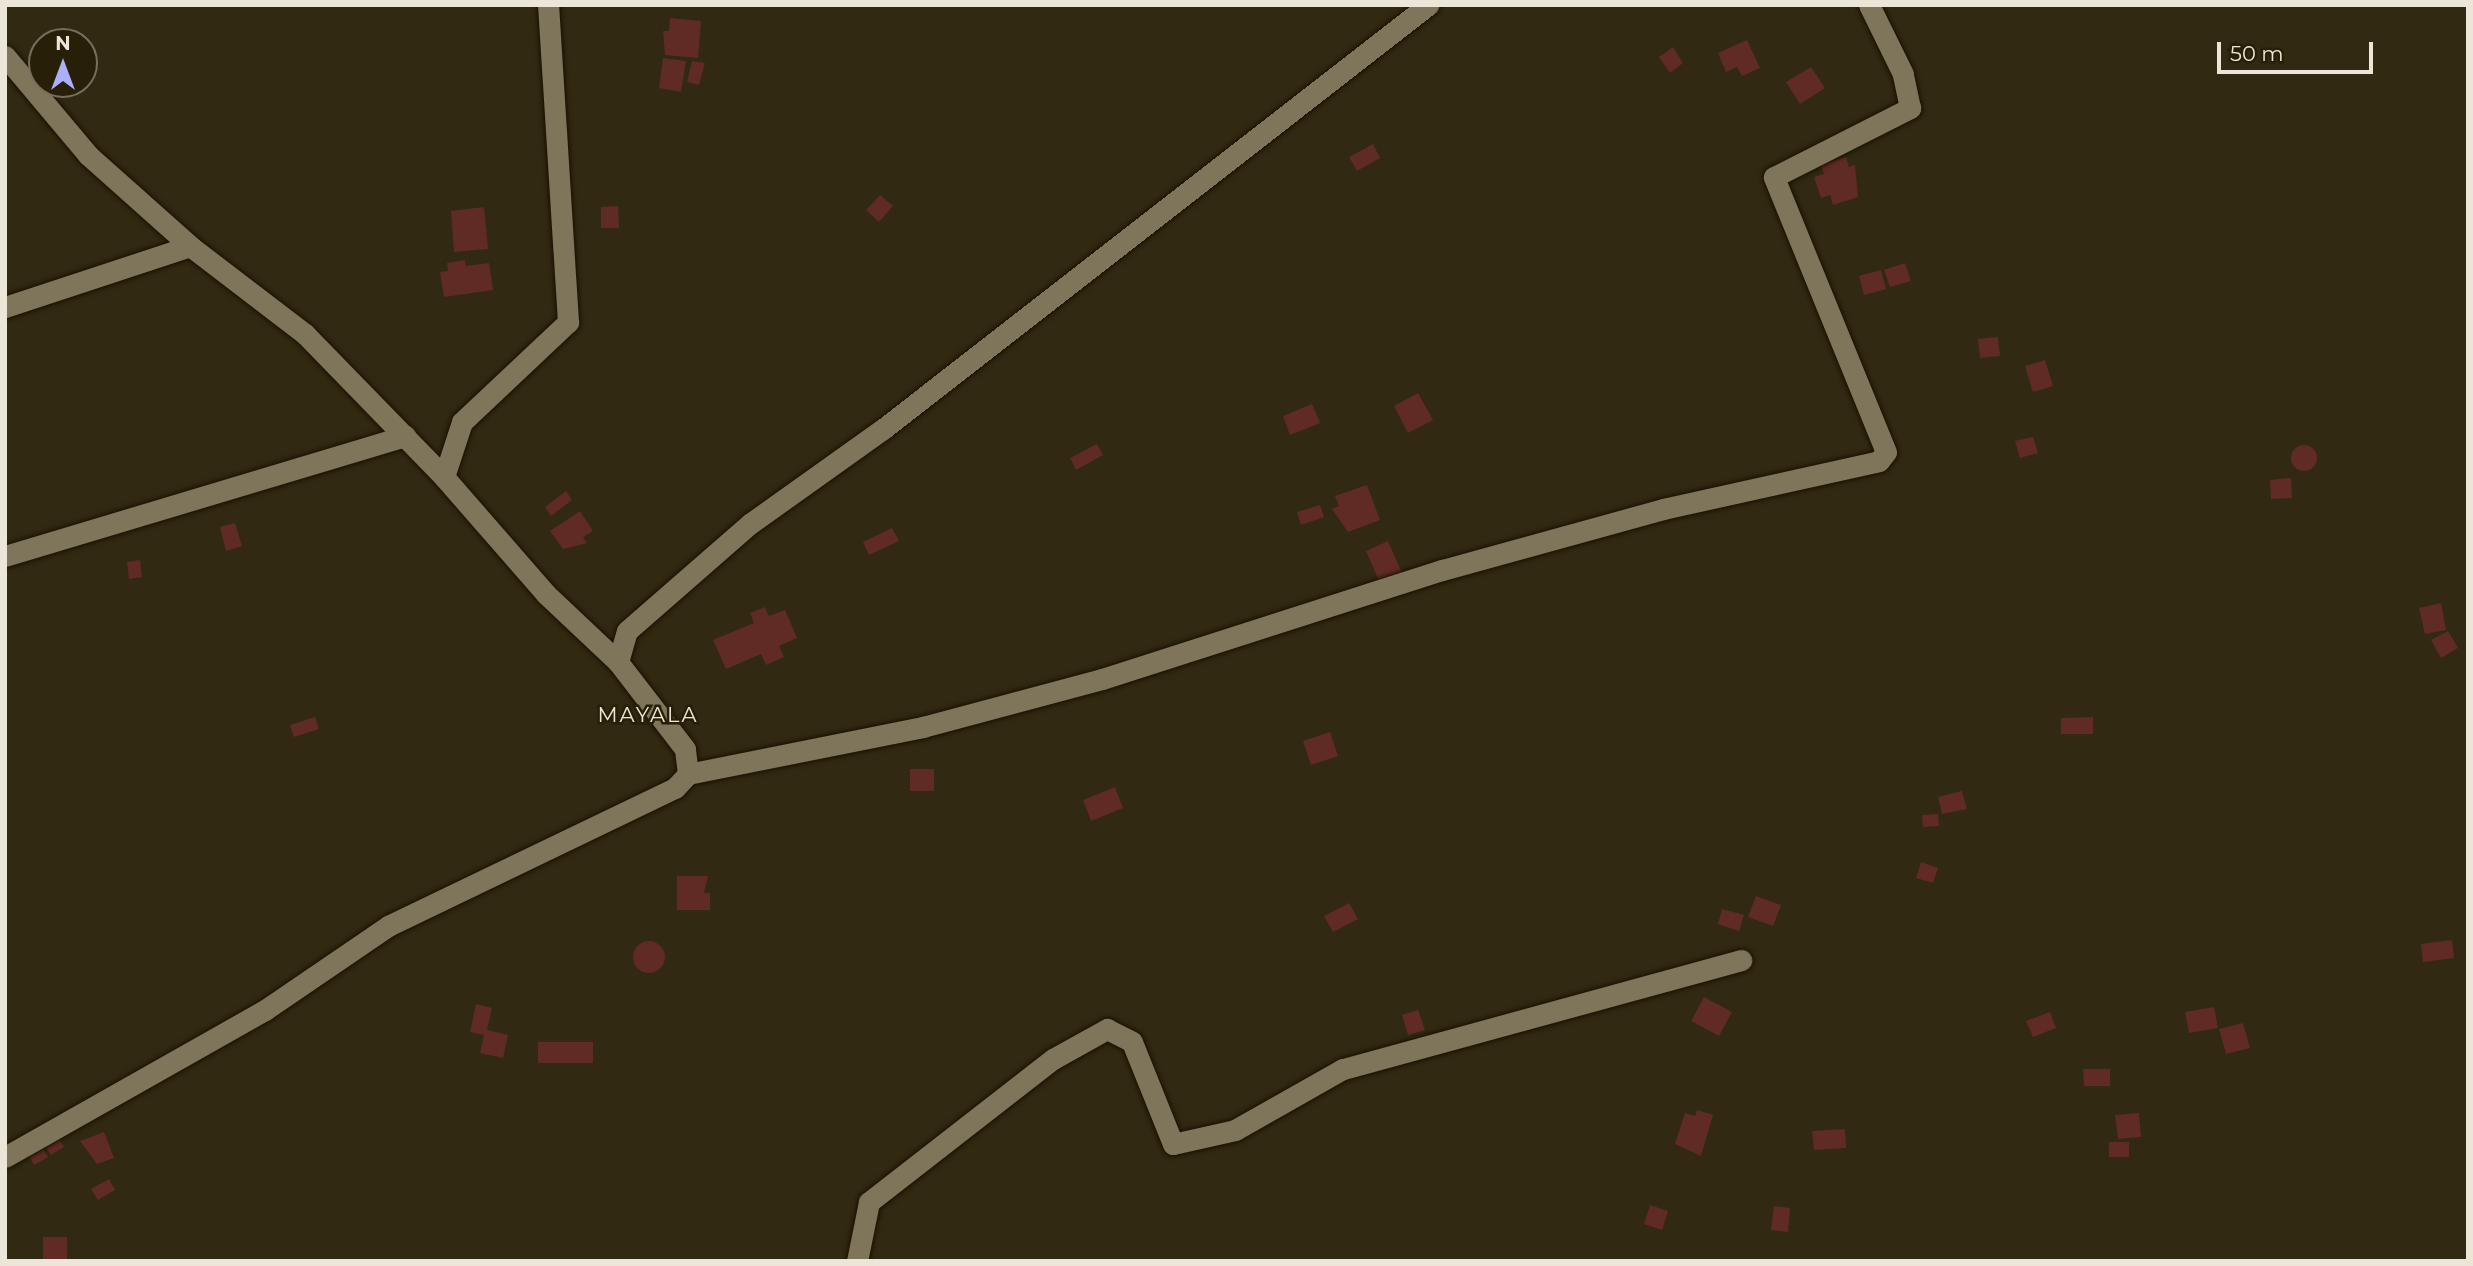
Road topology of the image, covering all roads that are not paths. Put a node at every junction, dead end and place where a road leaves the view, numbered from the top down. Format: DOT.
graph roads {
  1 [pos="548,5"];
  2 [pos="1428,5"];
  3 [pos="1869,5"];
  4 [pos="5,56"];
  5 [pos="190,246"];
  6 [pos="5,307"];
  7 [pos="405,436"];
  8 [pos="444,477"];
  9 [pos="5,556"];
  10 [pos="618,662"];
  11 [pos="688,774"];
  12 [pos="1741,960"];
  13 [pos="5,1157"];
  14 [pos="857,1261"];
  1 -- 8 [label="street"];
  2 -- 10 [label="street"];
  3 -- 11 [label="street"];
  4 -- 5 [label="street"];
  5 -- 6 [label="street"];
  5 -- 7 [label="street"];
  7 -- 8 [label="street"];
  7 -- 9 [label="street"];
  8 -- 10 [label="street"];
  10 -- 11 [label="street"];
  11 -- 13 [label="street"];
  12 -- 14 [label="street"];
}
